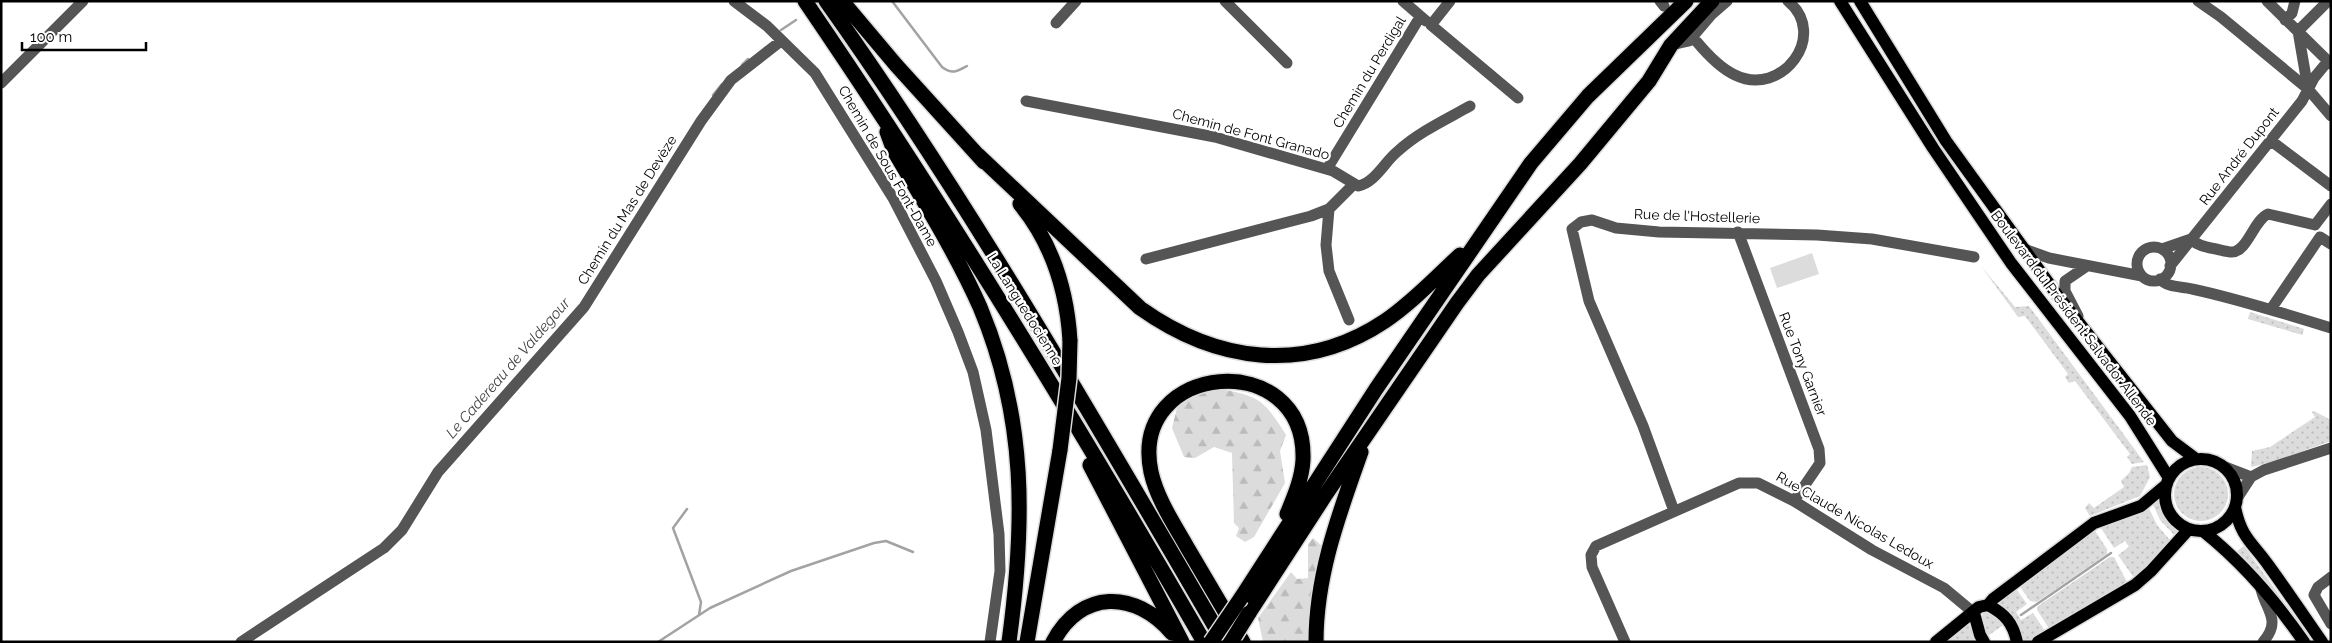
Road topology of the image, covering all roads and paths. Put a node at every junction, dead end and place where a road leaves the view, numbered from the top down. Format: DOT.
graph roads {
  1 [pos="84,1"];
  2 [pos="734,1"];
  3 [pos="804,1"];
  4 [pos="826,1"];
  5 [pos="842,1"];
  6 [pos="1225,1"];
  7 [pos="1403,1"];
  8 [pos="1450,1"];
  9 [pos="1712,1"];
  10 [pos="1727,1"];
  11 [pos="1788,1"];
  12 [pos="1840,1"];
  13 [pos="1860,1"];
  14 [pos="1868,1"];
  15 [pos="2198,1"];
  16 [pos="2267,1"];
  17 [pos="2295,1"];
  18 [pos="2328,1"];
  19 [pos="1686,2"];
  20 [pos="1070,4"];
  21 [pos="1420,17"];
  22 [pos="2285,20"];
  23 [pos="1056,24"];
  24 [pos="1431,25"];
  25 [pos="2298,32"];
  26 [pos="782,41"];
  27 [pos="1696,42"];
  28 [pos="1671,45"];
  29 [pos="2319,52"];
  30 [pos="1287,63"];
  31 [pos="2329,63"];
  32 [pos="2304,69"];
  33 [pos="1,83"];
  34 [pos="2308,89"];
  35 [pos="1518,98"];
  36 [pos="1026,101"];
  37 [pos="1470,106"];
  38 [pos="878,108"];
  39 [pos="2331,116"];
  40 [pos="2270,140"];
  41 [pos="1946,141"];
  42 [pos="978,155"];
  43 [pos="1327,169"];
  44 [pos="1353,185"];
  45 [pos="2331,186"];
  46 [pos="2331,204"];
  47 [pos="1330,209"];
  48 [pos="2315,225"];
  49 [pos="1738,232"];
  50 [pos="1482,234"];
  51 [pos="2320,237"];
  52 [pos="2191,239"];
  53 [pos="2331,244"];
  54 [pos="2024,249"];
  55 [pos="2162,249"];
  56 [pos="1974,257"];
  57 [pos="1146,259"];
  58 [pos="2137,261"];
  59 [pos="2087,266"];
  60 [pos="2170,268"];
  61 [pos="2110,271"];
  62 [pos="2142,276"];
  63 [pos="2160,280"];
  64 [pos="2184,287"];
  65 [pos="2271,309"];
  66 [pos="1349,320"];
  67 [pos="2331,328"];
  68 [pos="2088,335"];
  69 [pos="1044,371"];
  70 [pos="1376,422"];
  71 [pos="2331,448"];
  72 [pos="2196,459"];
  73 [pos="2225,467"];
  74 [pos="2251,477"];
  75 [pos="2168,482"];
  76 [pos="1794,501"];
  77 [pos="2236,502"];
  78 [pos="1674,511"];
  79 [pos="2189,529"];
  80 [pos="2203,531"];
  81 [pos="1278,540"];
  82 [pos="2331,577"];
  83 [pos="2260,584"];
  84 [pos="1988,605"];
  85 [pos="1974,613"];
  86 [pos="2331,624"];
  87 [pos="242,642"];
  88 [pos="990,642"];
  89 [pos="1009,642"];
  90 [pos="1027,642"];
  91 [pos="1053,642"];
  92 [pos="1180,642"];
  93 [pos="1204,642"];
  94 [pos="1211,642"];
  95 [pos="1224,642"];
  96 [pos="1231,642"];
  97 [pos="1243,642"];
  98 [pos="1316,642"];
  99 [pos="1625,642"];
  100 [pos="1936,642"];
  101 [pos="1984,642"];
  102 [pos="2017,642"];
  103 [pos="2038,642"];
  104 [pos="2263,642"];
  105 [pos="2304,642"];
  106 [pos="2322,642"];
  1 -- 33 [label="street"];
  2 -- 26 [label="street, Chemin de Sous Font-Dame"];
  3 -- 38 [label="highway, La Languedocienne"];
  4 -- 95 [label="highway, La Languedocienne"];
  5 -- 42 [label="highway"];
  6 -- 30 [label="street"];
  7 -- 21 [label="street"];
  8 -- 24 [label="street"];
  9 -- 28 [label="highway"];
  10 -- 28 [label="street"];
  11 -- 27 [label="street"];
  12 -- 75 [label="main road, Boulevard du Président Salvador Allende"];
  13 -- 41 [label="main road, Boulevard du Président Salvador Allende"];
  14 -- 41 [label="main road"];
  15 -- 34 [label="street"];
  16 -- 22 [label="street"];
  17 -- 22 [label="street"];
  18 -- 25 [label="street"];
  19 -- 50 [label="highway"];
  20 -- 23 [label="street"];
  21 -- 24 [label="street"];
  21 -- 43 [label="street, Chemin du Perdigal"];
  22 -- 25 [label="street"];
  24 -- 35 [label="street"];
  25 -- 29 [label="street"];
  25 -- 32 [label="street"];
  26 -- 87 [label="street, Chemin du Mas de Devèze"];
  26 -- 88 [label="street, Chemin de Sous Font-Dame"];
  28 -- 70 [label="highway"];
  29 -- 31 [label="street"];
  29 -- 32 [label="street"];
  31 -- 34 [label="street, Rue André Dupont"];
  32 -- 34 [label="street"];
  34 -- 39 [label="street"];
  34 -- 40 [label="street, Rue André Dupont"];
  36 -- 43 [label="street, Chemin de Font Granado"];
  37 -- 44 [label="street"];
  38 -- 69 [label="highway, La Languedocienne"];
  38 -- 89 [label="highway"];
  40 -- 45 [label="street"];
  40 -- 52 [label="street, Rue André Dupont"];
  41 -- 54 [label="main road, Boulevard du Président Salvador Allende"];
  42 -- 50 [label="highway"];
  42 -- 90 [label="highway, bridge"];
  43 -- 44 [label="street, Chemin de Font Granado"];
  44 -- 47 [label="street"];
  46 -- 48 [label="street"];
  47 -- 57 [label="street"];
  47 -- 66 [label="street"];
  48 -- 51 [label="street"];
  48 -- 52 [label="street"];
  49 -- 56 [label="street, Rue de l'Hostellerie"];
  49 -- 76 [label="street, Rue Tony Garnier"];
  49 -- 78 [label="street, Rue de l'Hostellerie"];
  50 -- 81 [label="highway"];
  51 -- 53 [label="street"];
  51 -- 65 [label="street"];
  52 -- 55 [label="street"];
  52 -- 60 [label="street, Rue André Dupont"];
  54 -- 59 [label="street"];
  54 -- 68 [label="main road, Boulevard du Président Salvador Allende"];
  55 -- 58 [label="street"];
  55 -- 60 [label="street"];
  58 -- 61 [label="street"];
  58 -- 62 [label="street"];
  59 -- 61 [label="street"];
  59 -- 68 [label="street"];
  60 -- 63 [label="street"];
  60 -- 64 [label="street"];
  61 -- 62 [label="street"];
  62 -- 63 [label="street"];
  63 -- 64 [label="street"];
  64 -- 65 [label="street"];
  65 -- 67 [label="street"];
  68 -- 72 [label="main road, Boulevard du Président Salvador Allende"];
  69 -- 92 [label="highway"];
  69 -- 93 [label="highway, La Languedocienne"];
  70 -- 96 [label="highway, bridge"];
  70 -- 98 [label="highway"];
  71 -- 74 [label="street"];
  72 -- 73 [label="main road"];
  72 -- 75 [label="main road"];
  73 -- 74 [label="street"];
  73 -- 77 [label="main road"];
  74 -- 77 [label="street"];
  75 -- 79 [label="main road"];
  75 -- 84 [label="main road"];
  76 -- 78 [label="street, Rue Claude Nicolas Ledoux"];
  76 -- 85 [label="street, Rue Claude Nicolas Ledoux"];
  77 -- 80 [label="main road"];
  77 -- 106 [label="main road"];
  78 -- 99 [label="street, Rue Claude Nicolas Ledoux"];
  79 -- 80 [label="main road"];
  79 -- 103 [label="main road"];
  80 -- 83 [label="main road"];
  81 -- 94 [label="highway, bridge"];
  81 -- 97 [label="highway"];
  82 -- 86 [label="street"];
  83 -- 104 [label="street"];
  83 -- 105 [label="main road"];
  84 -- 85 [label="main road"];
  84 -- 102 [label="main road"];
  85 -- 100 [label="main road"];
  85 -- 101 [label="main road"];
  91 -- 92 [label="highway"];
}
